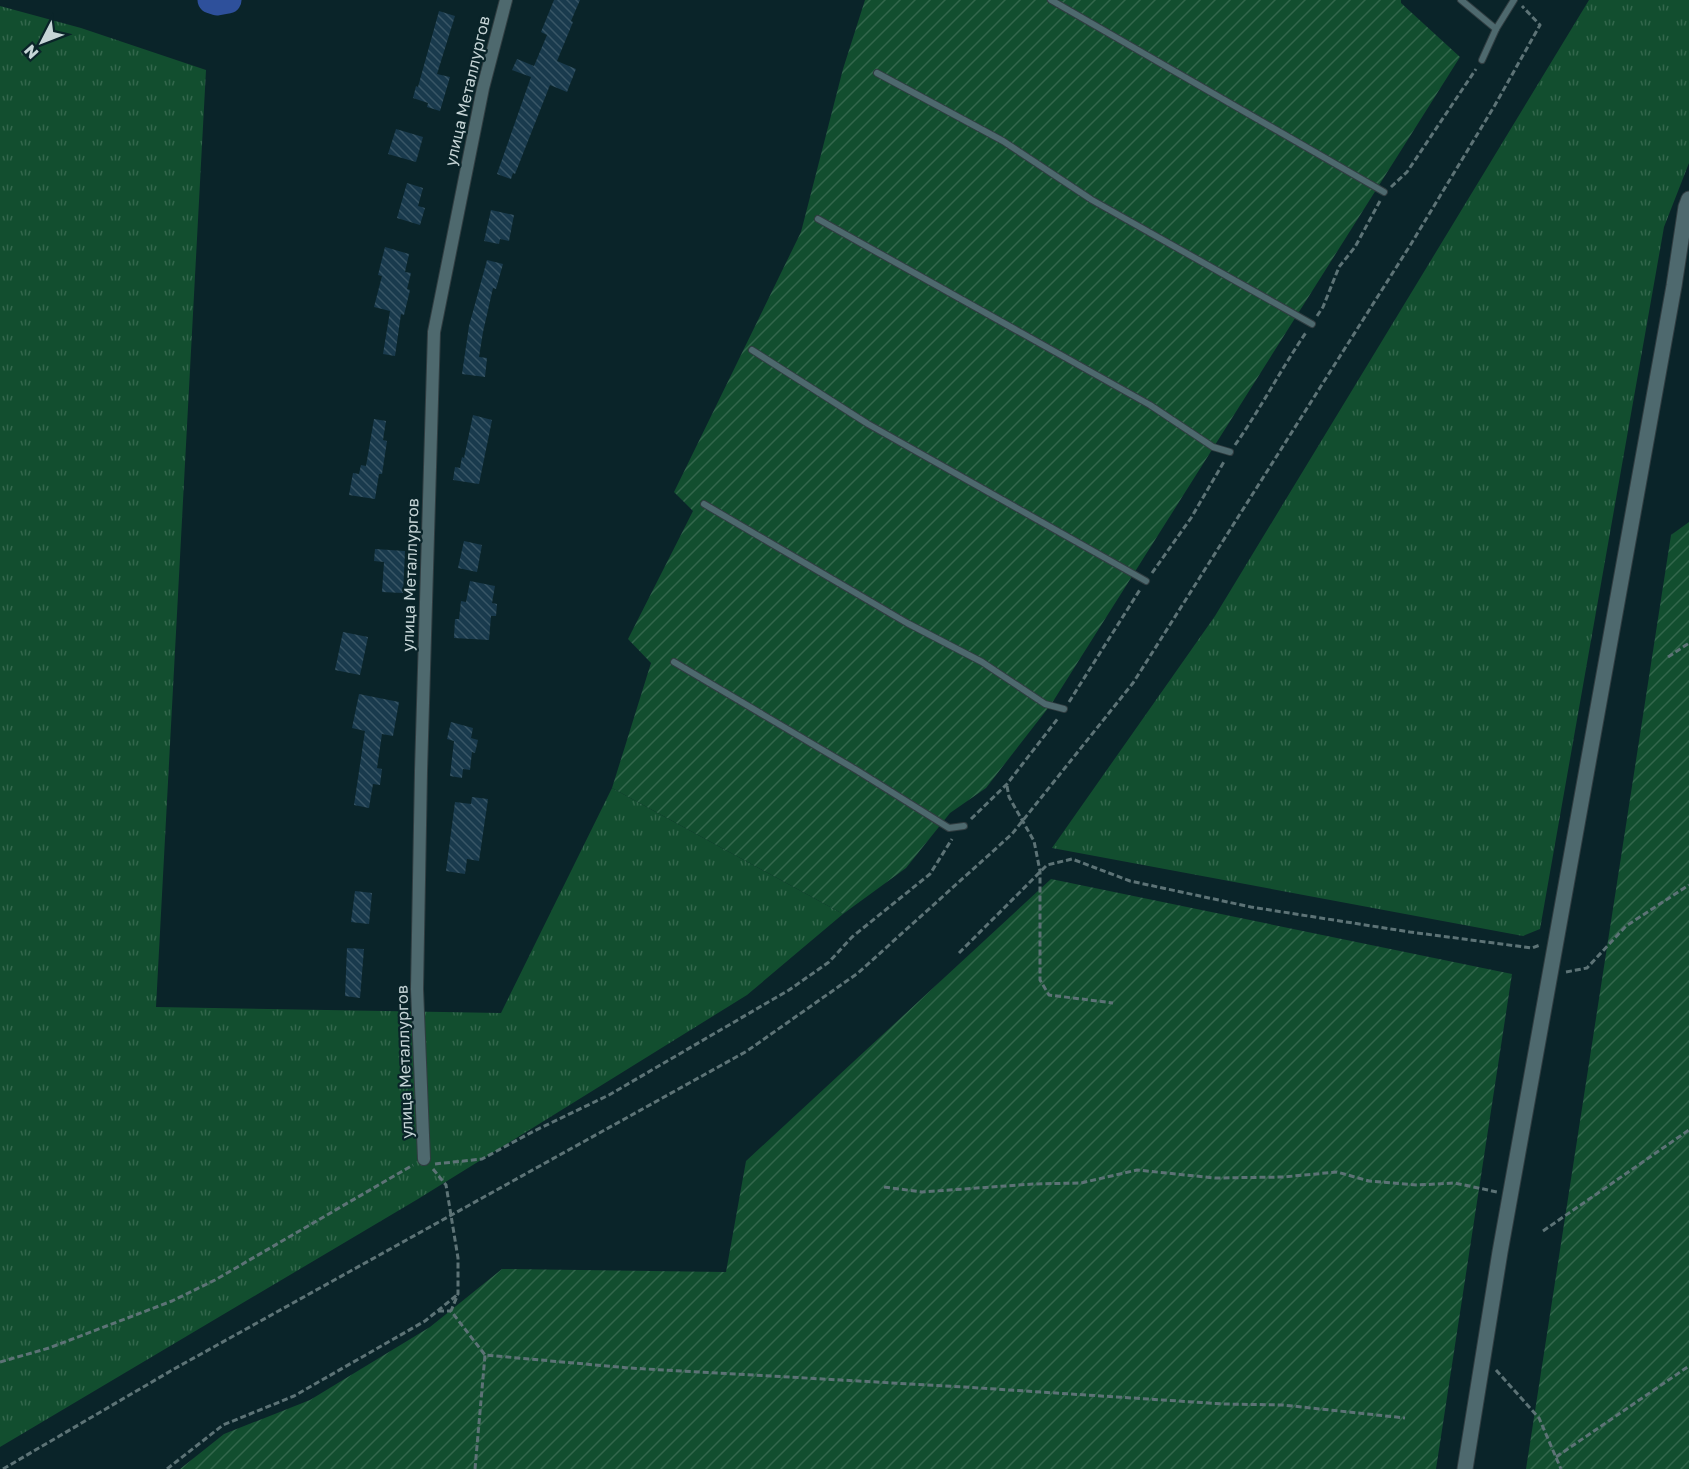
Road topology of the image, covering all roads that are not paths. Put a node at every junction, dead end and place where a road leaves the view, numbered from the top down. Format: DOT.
graph roads {
  1 [pos="506,0"];
  2 [pos="1051,0"];
  3 [pos="1461,0"];
  4 [pos="1515,0"];
  5 [pos="1496,29"];
  6 [pos="1482,60"];
  7 [pos="877,73"];
  8 [pos="1384,192"];
  9 [pos="1689,199"];
  10 [pos="818,219"];
  11 [pos="1312,324"];
  12 [pos="752,350"];
  13 [pos="1230,452"];
  14 [pos="704,504"];
  15 [pos="1146,581"];
  16 [pos="674,662"];
  17 [pos="1064,709"];
  18 [pos="964,826"];
  19 [pos="424,1159"];
  20 [pos="1465,1469"];
  1 -- 19 [label="street, улица Металлургов"];
  2 -- 8 [label="lane"];
  3 -- 5 [label="lane"];
  4 -- 5 [label="lane"];
  5 -- 6 [label="lane"];
  7 -- 11 [label="lane"];
  9 -- 20 [label="street"];
  10 -- 13 [label="lane"];
  12 -- 15 [label="lane"];
  14 -- 17 [label="lane"];
  16 -- 18 [label="lane"];
}
